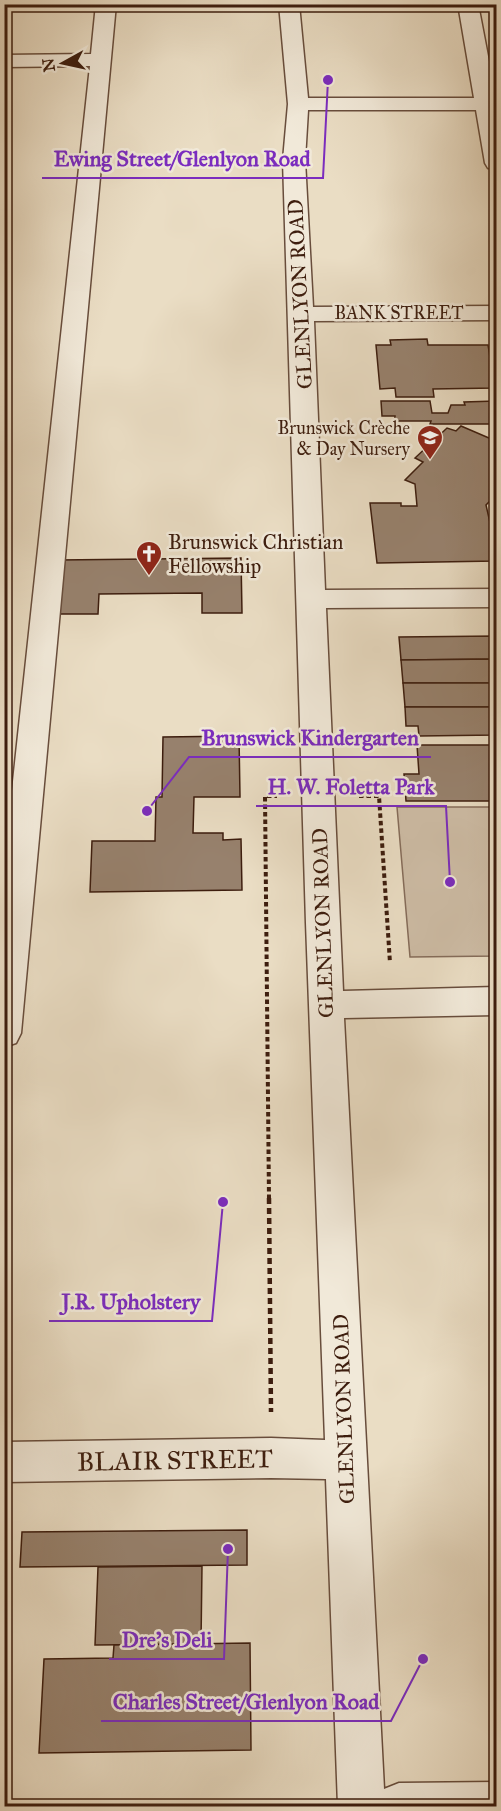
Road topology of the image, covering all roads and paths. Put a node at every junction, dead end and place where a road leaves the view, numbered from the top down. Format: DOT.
graph roads {
  1 [pos="106,4"];
  2 [pos="289,4"];
  3 [pos="476,15"];
  4 [pos="100,60"];
  5 [pos="4,61"];
  6 [pos="298,104"];
  7 [pos="491,104"];
  8 [pos="496,163"];
  9 [pos="496,313"];
  10 [pos="302,314"];
  11 [pos="496,598"];
  12 [pos="313,599"];
  13 [pos="496,1001"];
  14 [pos="327,1005"];
  15 [pos="4,1033"];
  16 [pos="345,1460"];
  17 [pos="4,1462"];
  18 [pos="496,1805"];
  19 [pos="361,1806"];
  20 [pos="399,1806"];
  1 -- 4 [label="street"];
  2 -- 6 [label="street, GLENLYON ROAD"];
  3 -- 7 [label="street"];
  4 -- 5 [label="street"];
  4 -- 15 [label="street"];
  6 -- 7 [label="street"];
  6 -- 10 [label="street, GLENLYON ROAD"];
  7 -- 8 [label="street"];
  9 -- 10 [label="street, BANK STREET"];
  10 -- 12 [label="street, GLENLYON ROAD"];
  11 -- 12 [label="street"];
  12 -- 14 [label="street, GLENLYON ROAD"];
  13 -- 14 [label="street"];
  14 -- 16 [label="street, GLENLYON ROAD"];
  16 -- 17 [label="street, BLAIR STREET"];
  16 -- 19 [label="street, GLENLYON ROAD"];
  18 -- 20 [label="street"];
}
